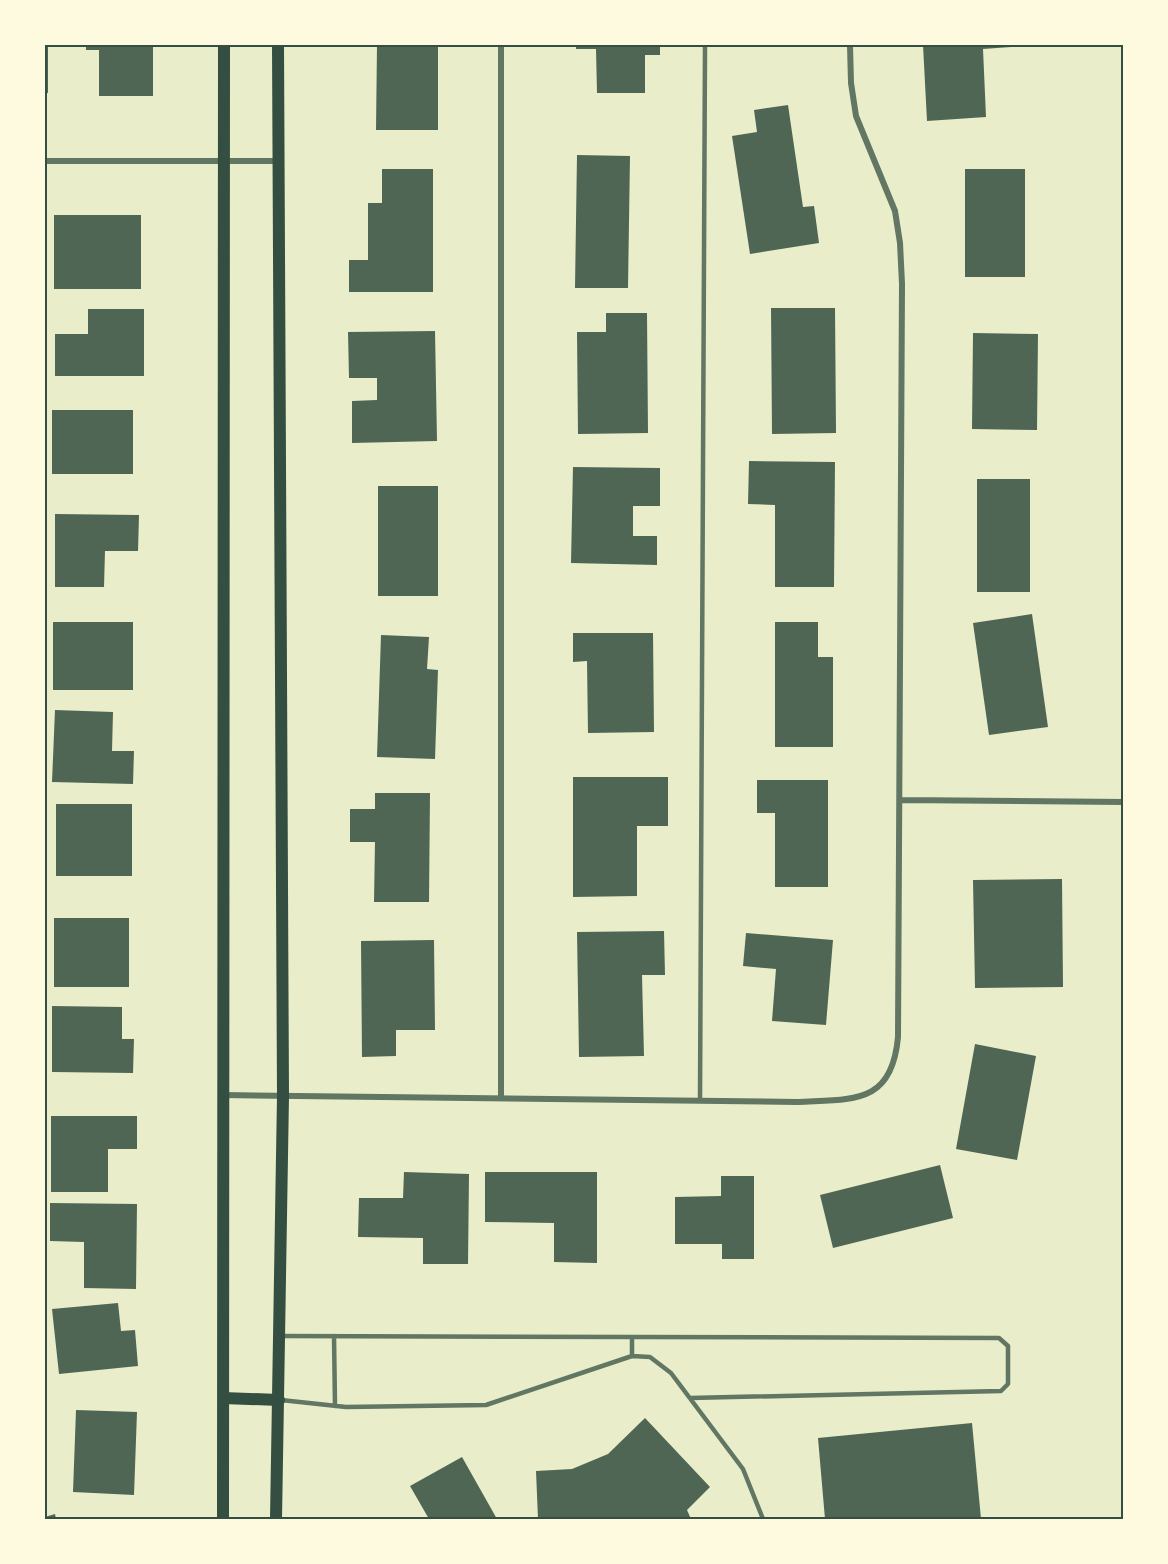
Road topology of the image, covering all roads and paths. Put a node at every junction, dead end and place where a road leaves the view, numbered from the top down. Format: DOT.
graph roads {
  1 [pos="224,45"];
  2 [pos="278,45"];
  3 [pos="501,45"];
  4 [pos="705,45"];
  5 [pos="850,45"];
  6 [pos="45,161"];
  7 [pos="224,161"];
  8 [pos="280,161"];
  9 [pos="900,800"];
  10 [pos="1123,802"];
  11 [pos="224,1095"];
  12 [pos="283,1096"];
  13 [pos="501,1096"];
  14 [pos="700,1100"];
  15 [pos="280,1336"];
  16 [pos="334,1336"];
  17 [pos="632,1337"];
  18 [pos="632,1356"];
  19 [pos="224,1398"];
  20 [pos="690,1398"];
  21 [pos="279,1400"];
  22 [pos="335,1406"];
  23 [pos="224,1519"];
  24 [pos="276,1519"];
  25 [pos="763,1519"];
  1 -- 7 [label="main road"];
  2 -- 8 [label="main road"];
  3 -- 13 [label="street"];
  4 -- 14 [label="lane"];
  5 -- 9 [label="street"];
  6 -- 7 [label="street"];
  7 -- 8 [label="street"];
  7 -- 11 [label="main road"];
  8 -- 12 [label="main road"];
  9 -- 10 [label="street"];
  9 -- 14 [label="street"];
  11 -- 12 [label="street"];
  11 -- 19 [label="main road"];
  12 -- 13 [label="street"];
  12 -- 15 [label="main road"];
  13 -- 14 [label="street"];
  15 -- 16 [label="lane"];
  15 -- 21 [label="main road"];
  16 -- 17 [label="lane"];
  16 -- 22 [label="lane"];
  17 -- 18 [label="lane"];
  17 -- 20 [label="lane"];
  18 -- 20 [label="lane"];
  18 -- 22 [label="lane"];
  19 -- 21 [label="main road"];
  19 -- 23 [label="main road"];
  20 -- 25 [label="lane"];
  21 -- 22 [label="lane"];
  21 -- 24 [label="main road"];
}
